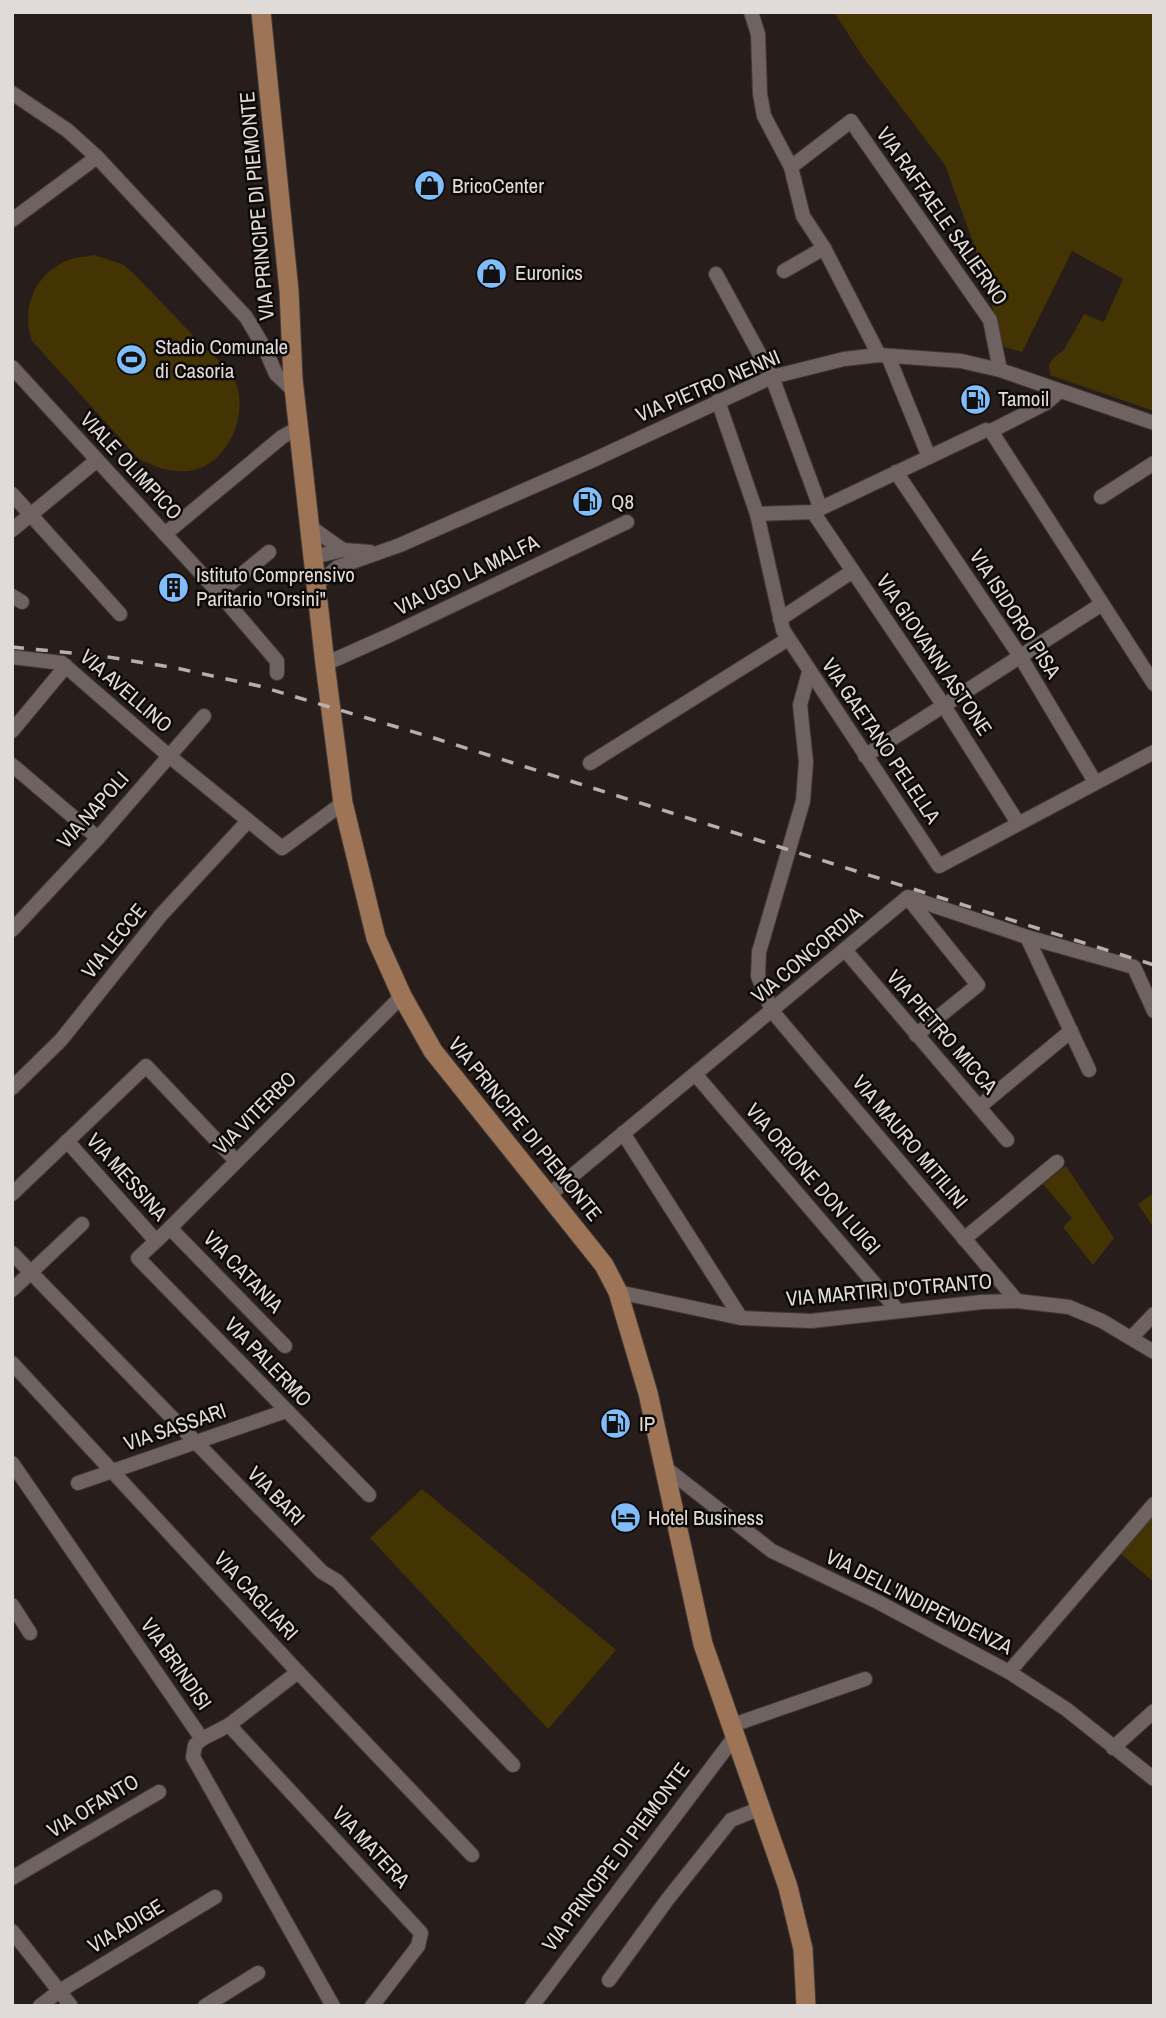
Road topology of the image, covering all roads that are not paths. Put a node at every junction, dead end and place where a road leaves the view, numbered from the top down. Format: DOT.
graph roads {
  1 [pos="261,12"];
  2 [pos="751,12"];
  3 [pos="12,93"];
  4 [pos="97,157"];
  5 [pos="792,167"];
  6 [pos="12,219"];
  7 [pos="824,248"];
  8 [pos="783,271"];
  9 [pos="716,274"];
  10 [pos="290,341"];
  11 [pos="263,346"];
  12 [pos="883,356"];
  13 [pos="12,368"];
  14 [pos="1000,370"];
  15 [pos="772,377"];
  16 [pos="295,392"];
  17 [pos="1059,392"];
  18 [pos="718,401"];
  19 [pos="1154,423"];
  20 [pos="298,428"];
  21 [pos="991,431"];
  22 [pos="929,457"];
  23 [pos="96,461"];
  24 [pos="1154,463"];
  25 [pos="896,472"];
  26 [pos="12,494"];
  27 [pos="1101,497"];
  28 [pos="817,510"];
  29 [pos="757,514"];
  30 [pos="32,515"];
  31 [pos="627,522"];
  32 [pos="309,526"];
  33 [pos="12,530"];
  34 [pos="165,534"];
  35 [pos="343,550"];
  36 [pos="269,552"];
  37 [pos="375,552"];
  38 [pos="313,557"];
  39 [pos="853,571"];
  40 [pos="316,585"];
  41 [pos="219,593"];
  42 [pos="1102,604"];
  43 [pos="120,614"];
  44 [pos="780,619"];
  45 [pos="788,639"];
  46 [pos="1020,656"];
  47 [pos="12,657"];
  48 [pos="325,663"];
  49 [pos="66,666"];
  50 [pos="809,672"];
  51 [pos="277,673"];
  52 [pos="1154,684"];
  53 [pos="944,706"];
  54 [pos="204,716"];
  55 [pos="12,731"];
  56 [pos="1154,752"];
  57 [pos="169,756"];
  58 [pos="865,756"];
  59 [pos="590,763"];
  60 [pos="12,765"];
  61 [pos="1095,782"];
  62 [pos="343,803"];
  63 [pos="248,821"];
  64 [pos="1018,823"];
  65 [pos="98,838"];
  66 [pos="908,897"];
  67 [pos="12,930"];
  68 [pos="1027,937"];
  69 [pos="845,950"];
  70 [pos="402,996"];
  71 [pos="772,1011"];
  72 [pos="1154,1011"];
  73 [pos="1071,1031"];
  74 [pos="916,1035"];
  75 [pos="1089,1070"];
  76 [pos="695,1074"];
  77 [pos="12,1088"];
  78 [pos="979,1107"];
  79 [pos="623,1133"];
  80 [pos="1007,1140"];
  81 [pos="67,1141"];
  82 [pos="236,1161"];
  83 [pos="1057,1162"];
  84 [pos="12,1194"];
  85 [pos="549,1195"];
  86 [pos="82,1224"];
  87 [pos="170,1228"];
  88 [pos="964,1239"];
  89 [pos="156,1241"];
  90 [pos="12,1253"];
  91 [pos="138,1258"];
  92 [pos="32,1272"];
  93 [pos="12,1290"];
  94 [pos="618,1292"];
  95 [pos="1017,1301"];
  96 [pos="898,1311"];
  97 [pos="1154,1314"];
  98 [pos="741,1318"];
  99 [pos="1132,1338"];
  100 [pos="285,1346"];
  101 [pos="1154,1352"];
  102 [pos="12,1363"];
  103 [pos="286,1411"];
  104 [pos="195,1442"];
  105 [pos="12,1463"];
  106 [pos="663,1466"];
  107 [pos="111,1471"];
  108 [pos="78,1483"];
  109 [pos="369,1495"];
  110 [pos="1154,1504"];
  111 [pos="12,1605"];
  112 [pos="30,1633"];
  113 [pos="298,1672"];
  114 [pos="1009,1672"];
  115 [pos="865,1679"];
  116 [pos="1154,1711"];
  117 [pos="229,1725"];
  118 [pos="734,1730"];
  119 [pos="202,1739"];
  120 [pos="1112,1748"];
  121 [pos="513,1765"];
  122 [pos="1154,1779"];
  123 [pos="159,1792"];
  124 [pos="761,1808"];
  125 [pos="472,1855"];
  126 [pos="12,1878"];
  127 [pos="215,1897"];
  128 [pos="12,1931"];
  129 [pos="799,1938"];
  130 [pos="258,1973"];
  131 [pos="609,1980"];
  132 [pos="58,1992"];
  133 [pos="40,2006"];
  134 [pos="71,2006"];
  135 [pos="205,2006"];
  136 [pos="333,2006"];
  137 [pos="372,2006"];
  138 [pos="532,2006"];
  139 [pos="797,2006"];
  140 [pos="806,2006"];
  1 -- 10 [label="main road, VIA PRINCIPE DI PIEMONTE"];
  2 -- 5 [label="street"];
  3 -- 4 [label="street"];
  4 -- 6 [label="street"];
  4 -- 11 [label="street"];
  5 -- 7 [label="street"];
  5 -- 14 [label="street, VIA RAFFAELE SALIERNO"];
  7 -- 8 [label="street"];
  7 -- 12 [label="street"];
  9 -- 15 [label="street, VIA GIOVANNI ASTONE"];
  10 -- 11 [label="street"];
  10 -- 16 [label="main road, VIA PRINCIPE DI PIEMONTE"];
  11 -- 16 [label="street"];
  12 -- 14 [label="street, VIA PIETRO NENNI"];
  12 -- 15 [label="street, VIA PIETRO NENNI"];
  12 -- 22 [label="street"];
  13 -- 23 [label="street, VIALE OLIMPICO"];
  14 -- 17 [label="street, VIA PIETRO NENNI"];
  15 -- 18 [label="street, VIA PIETRO NENNI"];
  15 -- 28 [label="street, VIA GIOVANNI ASTONE"];
  16 -- 20 [label="main road, VIA PRINCIPE DI PIEMONTE"];
  17 -- 19 [label="street, VIA PIETRO NENNI"];
  17 -- 21 [label="street"];
  18 -- 29 [label="street, VIA GAETANO PELELLA"];
  18 -- 37 [label="street, VIA PIETRO NENNI"];
  20 -- 32 [label="main road, VIA PRINCIPE DI PIEMONTE"];
  20 -- 34 [label="street"];
  21 -- 22 [label="street"];
  21 -- 42 [label="street"];
  22 -- 25 [label="street"];
  23 -- 30 [label="street"];
  23 -- 34 [label="street, VIALE OLIMPICO"];
  24 -- 27 [label="street"];
  25 -- 28 [label="street"];
  25 -- 46 [label="street, VIA ISIDORO PISA"];
  26 -- 30 [label="street"];
  28 -- 29 [label="street"];
  28 -- 39 [label="street, VIA GIOVANNI ASTONE"];
  29 -- 44 [label="street, VIA GAETANO PELELLA"];
  30 -- 33 [label="street"];
  30 -- 43 [label="street"];
  31 -- 48 [label="street, VIA UGO LA MALFA"];
  32 -- 35 [label="street"];
  32 -- 38 [label="main road, VIA PRINCIPE DI PIEMONTE"];
  34 -- 41 [label="street, VIALE OLIMPICO"];
  35 -- 37 [label="street"];
  35 -- 38 [label="street"];
  36 -- 41 [label="street"];
  37 -- 40 [label="street, VIA PIETRO NENNI"];
  38 -- 40 [label="main road, VIA PRINCIPE DI PIEMONTE"];
  39 -- 44 [label="street"];
  39 -- 53 [label="street, VIA GIOVANNI ASTONE"];
  40 -- 48 [label="main road, VIA PRINCIPE DI PIEMONTE"];
  41 -- 51 [label="street, VIALE OLIMPICO"];
  42 -- 46 [label="street"];
  42 -- 52 [label="street"];
  44 -- 45 [label="street, VIA GAETANO PELELLA"];
  45 -- 50 [label="street, VIA GAETANO PELELLA"];
  45 -- 59 [label="street"];
  46 -- 53 [label="street"];
  46 -- 61 [label="street, VIA ISIDORO PISA"];
  47 -- 49 [label="street, VIA AVELLINO"];
  48 -- 62 [label="main road, VIA PRINCIPE DI PIEMONTE"];
  49 -- 55 [label="street"];
  49 -- 57 [label="street, VIA AVELLINO"];
  50 -- 58 [label="street, VIA GAETANO PELELLA"];
  50 -- 71 [label="street, VIA MAURO MITILINI"];
  53 -- 58 [label="street"];
  53 -- 64 [label="street, VIA GIOVANNI ASTONE"];
  54 -- 57 [label="street, VIA NAPOLI"];
  56 -- 61 [label="street"];
  57 -- 63 [label="street, VIA AVELLINO"];
  57 -- 65 [label="street, VIA NAPOLI"];
  58 -- 64 [label="street, VIA GAETANO PELELLA"];
  60 -- 65 [label="street"];
  61 -- 64 [label="street"];
  62 -- 63 [label="street, VIA AVELLINO"];
  62 -- 70 [label="main road, VIA PRINCIPE DI PIEMONTE"];
  63 -- 77 [label="street, VIA LECCE"];
  65 -- 67 [label="street, VIA NAPOLI"];
  66 -- 68 [label="street"];
  66 -- 69 [label="street, VIA CONCORDIA"];
  66 -- 74 [label="street"];
  68 -- 72 [label="street"];
  68 -- 73 [label="street"];
  69 -- 71 [label="street, VIA CONCORDIA"];
  69 -- 74 [label="street, VIA PIETRO MICCA"];
  70 -- 82 [label="street, VIA VITERBO"];
  70 -- 85 [label="main road, VIA PRINCIPE DI PIEMONTE"];
  71 -- 76 [label="street, VIA CONCORDIA"];
  71 -- 88 [label="street, VIA MAURO MITILINI"];
  73 -- 75 [label="street"];
  73 -- 78 [label="street"];
  74 -- 78 [label="street, VIA PIETRO MICCA"];
  76 -- 79 [label="street, VIA CONCORDIA"];
  76 -- 96 [label="street, VIA ORIONE DON LUIGI"];
  78 -- 80 [label="street, VIA PIETRO MICCA"];
  79 -- 85 [label="street, VIA CONCORDIA"];
  79 -- 98 [label="street"];
  81 -- 82 [label="street"];
  81 -- 84 [label="street"];
  81 -- 89 [label="street, VIA MESSINA"];
  82 -- 87 [label="street, VIA VITERBO"];
  83 -- 88 [label="street"];
  85 -- 94 [label="main road, VIA PRINCIPE DI PIEMONTE"];
  86 -- 92 [label="street"];
  87 -- 89 [label="street, VIA VITERBO"];
  87 -- 100 [label="street, VIA CATANIA"];
  88 -- 95 [label="street, VIA MAURO MITILINI"];
  89 -- 91 [label="street, VIA VITERBO"];
  90 -- 92 [label="street, VIA BARI"];
  91 -- 103 [label="street, VIA PALERMO"];
  92 -- 93 [label="street"];
  92 -- 104 [label="street, VIA BARI"];
  94 -- 98 [label="street, VIA MARTIRI D'OTRANTO"];
  94 -- 106 [label="main road, VIA PRINCIPE DI PIEMONTE"];
  95 -- 96 [label="street, VIA MARTIRI D'OTRANTO"];
  95 -- 99 [label="street, VIA MARTIRI D'OTRANTO"];
  96 -- 98 [label="street, VIA MARTIRI D'OTRANTO"];
  97 -- 99 [label="street"];
  99 -- 101 [label="street, VIA MARTIRI D'OTRANTO"];
  102 -- 107 [label="street, VIA CAGLIARI"];
  103 -- 104 [label="street, VIA SASSARI"];
  103 -- 109 [label="street, VIA PALERMO"];
  104 -- 107 [label="street, VIA SASSARI"];
  104 -- 121 [label="street, VIA BARI"];
  105 -- 119 [label="street, VIA BRINDISI"];
  106 -- 114 [label="street, VIA DELL'INDIPENDENZA"];
  106 -- 118 [label="main road, VIA PRINCIPE DI PIEMONTE"];
  107 -- 108 [label="street, VIA SASSARI"];
  107 -- 113 [label="street, VIA CAGLIARI"];
  110 -- 114 [label="street"];
  111 -- 112 [label="street"];
  113 -- 117 [label="street"];
  113 -- 125 [label="street, VIA CAGLIARI"];
  114 -- 120 [label="street, VIA DELL'INDIPENDENZA"];
  115 -- 118 [label="street"];
  116 -- 120 [label="street"];
  117 -- 119 [label="street"];
  117 -- 137 [label="street, VIA MATERA"];
  118 -- 124 [label="main road, VIA PRINCIPE DI PIEMONTE"];
  118 -- 138 [label="street, VIA PRINCIPE DI PIEMONTE"];
  119 -- 136 [label="street, VIA BRINDISI"];
  120 -- 122 [label="street, VIA DELL'INDIPENDENZA"];
  123 -- 126 [label="street, VIA OFANTO"];
  124 -- 129 [label="main road, VIA PRINCIPE DI PIEMONTE"];
  124 -- 131 [label="street"];
  127 -- 132 [label="street, VIA ADIGE"];
  128 -- 132 [label="street"];
  129 -- 139 [label="main road"];
  129 -- 140 [label="main road"];
  130 -- 135 [label="street"];
  132 -- 133 [label="street, VIA ADIGE"];
  132 -- 134 [label="street"];
}
